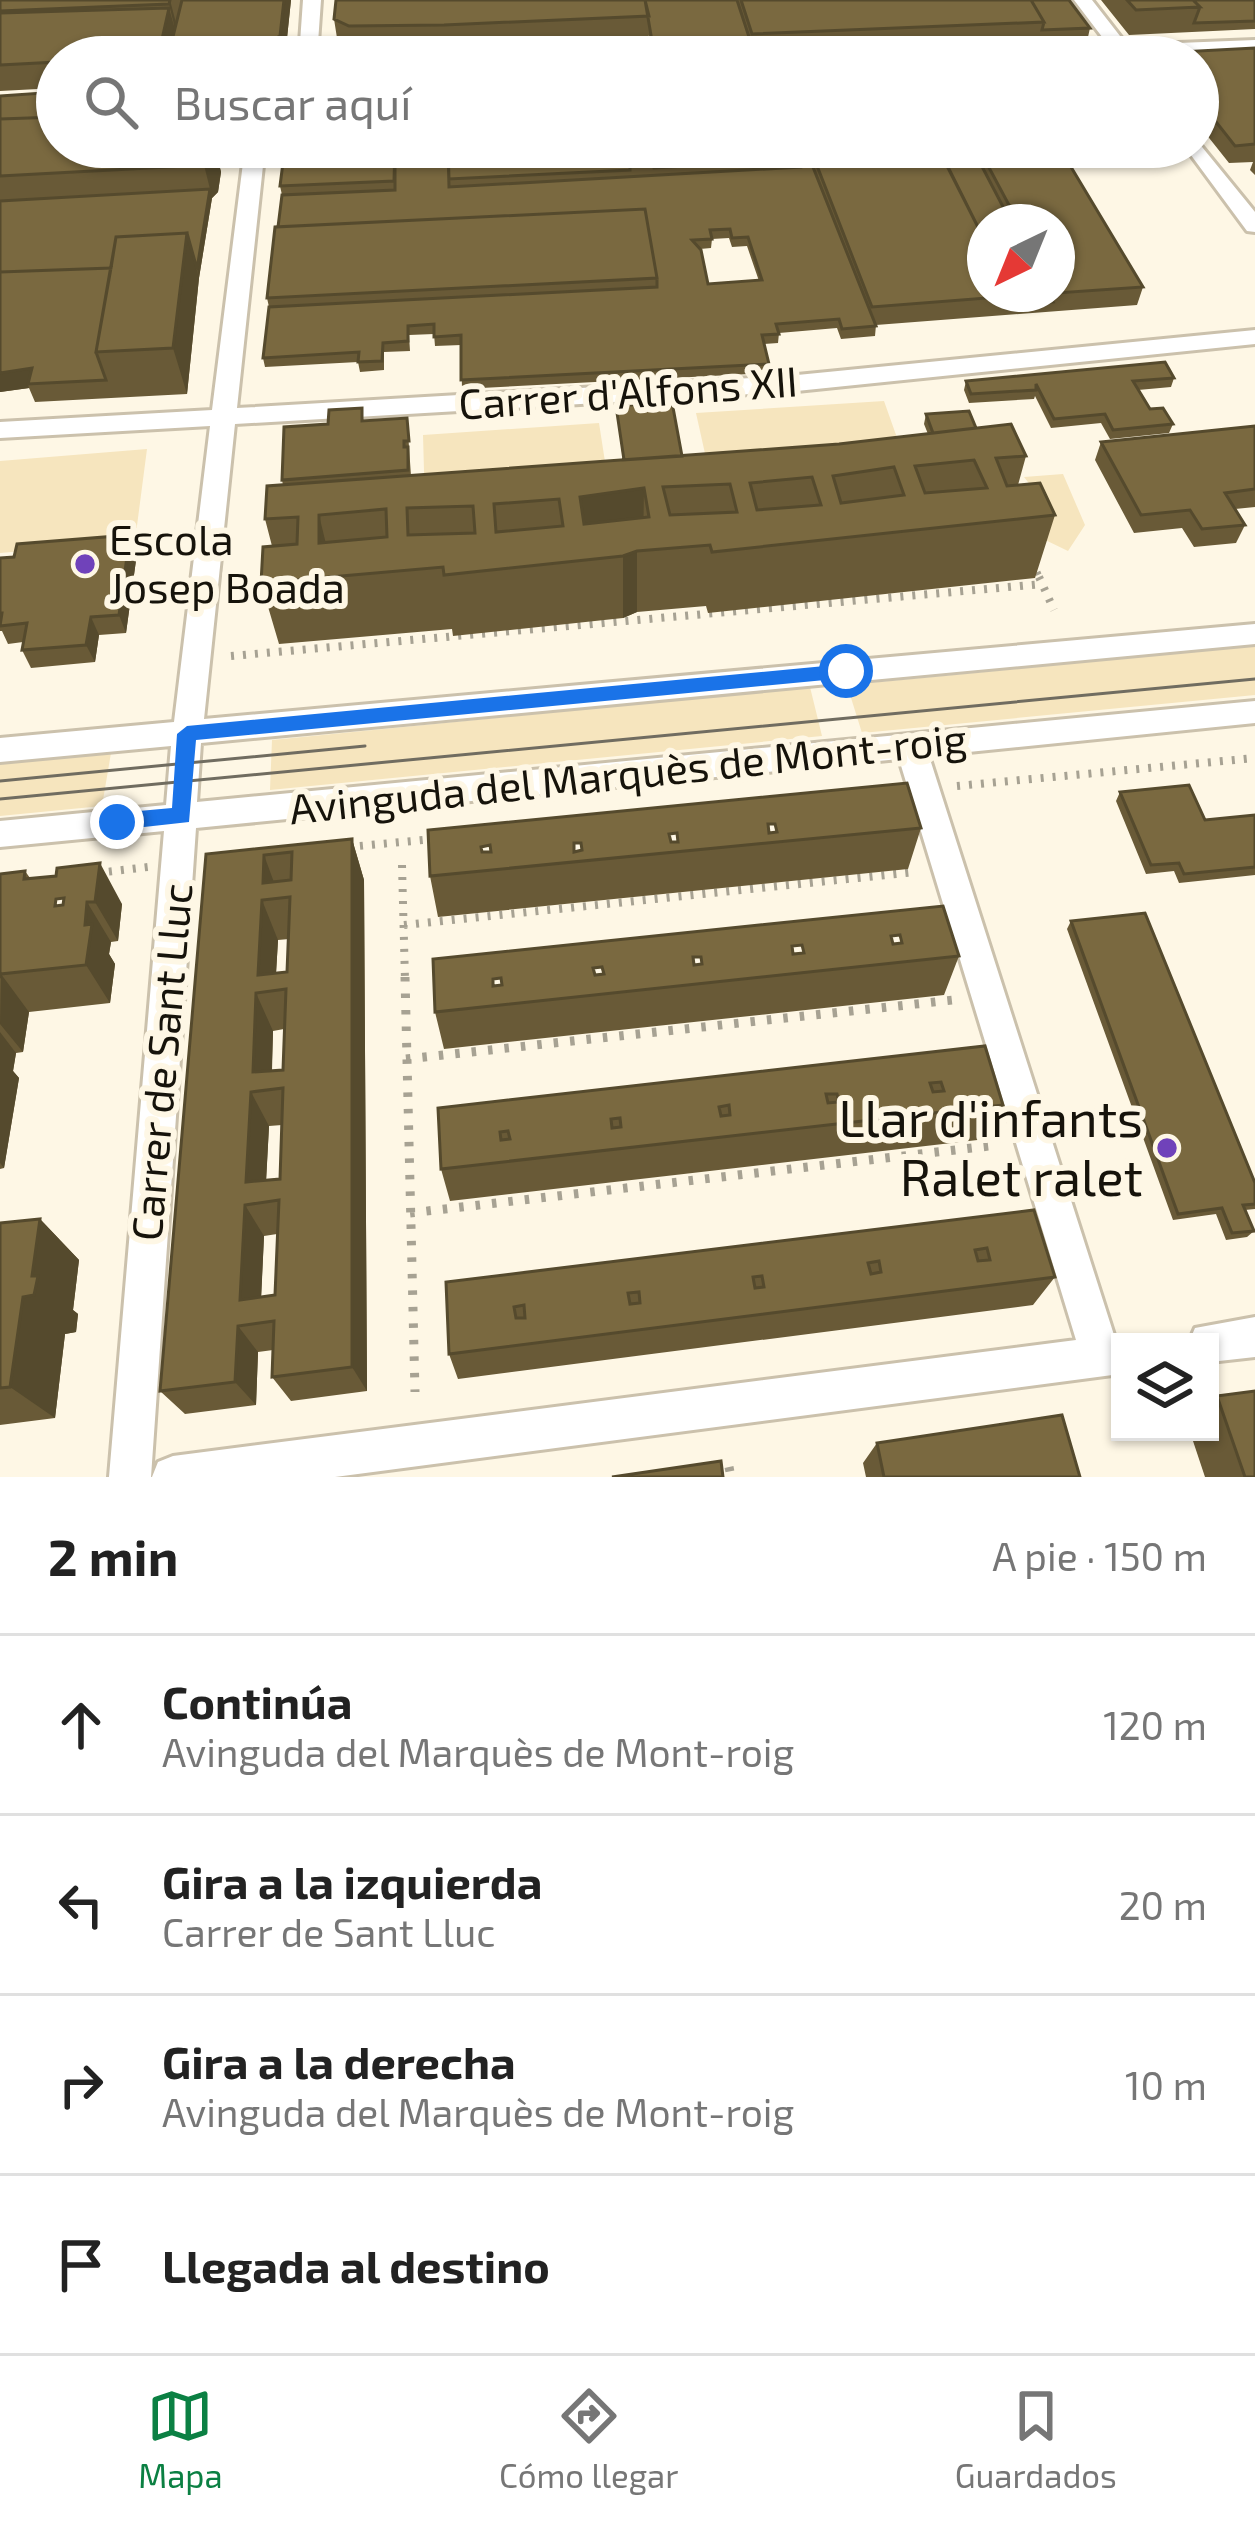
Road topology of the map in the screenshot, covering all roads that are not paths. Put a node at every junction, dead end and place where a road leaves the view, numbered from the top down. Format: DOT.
graph roads {
  1 [pos="312,0"];
  2 [pos="1083,0"];
  3 [pos="309,36"];
  4 [pos="1110,36"];
  5 [pos="1255,46"];
  6 [pos="1219,48"];
  7 [pos="252,168"];
  8 [pos="1211,168"];
  9 [pos="1255,226"];
  10 [pos="1255,337"];
  11 [pos="221,417"];
  12 [pos="0,430"];
  13 [pos="1255,634"];
  14 [pos="1255,712"];
  15 [pos="187,734"];
  16 [pos="911,747"];
  17 [pos="0,750"];
  18 [pos="182,816"];
  19 [pos="0,834"];
  20 [pos="1255,1337"];
  21 [pos="1219,1341"];
  22 [pos="1110,1355"];
  23 [pos="130,1477"];
  24 [pos="173,1477"];
  1 -- 3 [label="street"];
  2 -- 4 [label="street"];
  5 -- 6 [label="street"];
  7 -- 11 [label="street, Carrer de Sant Lluc"];
  8 -- 9 [label="street"];
  10 -- 11 [label="street, Carrer d'Alfons XII"];
  11 -- 12 [label="street, Carrer d'Alfons XII"];
  11 -- 15 [label="street, Carrer de Sant Lluc"];
  13 -- 15 [label="street, Avinguda del Marquès de Mont-roig"];
  14 -- 16 [label="street, Avinguda del Marquès de Mont-roig"];
  15 -- 17 [label="street, Avinguda del Marquès de Mont-roig"];
  15 -- 18 [label="street, Carrer de Sant Lluc"];
  16 -- 18 [label="street, Avinguda del Marquès de Mont-roig"];
  16 -- 22 [label="street"];
  18 -- 19 [label="street, Avinguda del Marquès de Mont-roig"];
  18 -- 23 [label="street, Carrer de Sant Lluc"];
  20 -- 21 [label="street"];
  22 -- 24 [label="street"];
}
